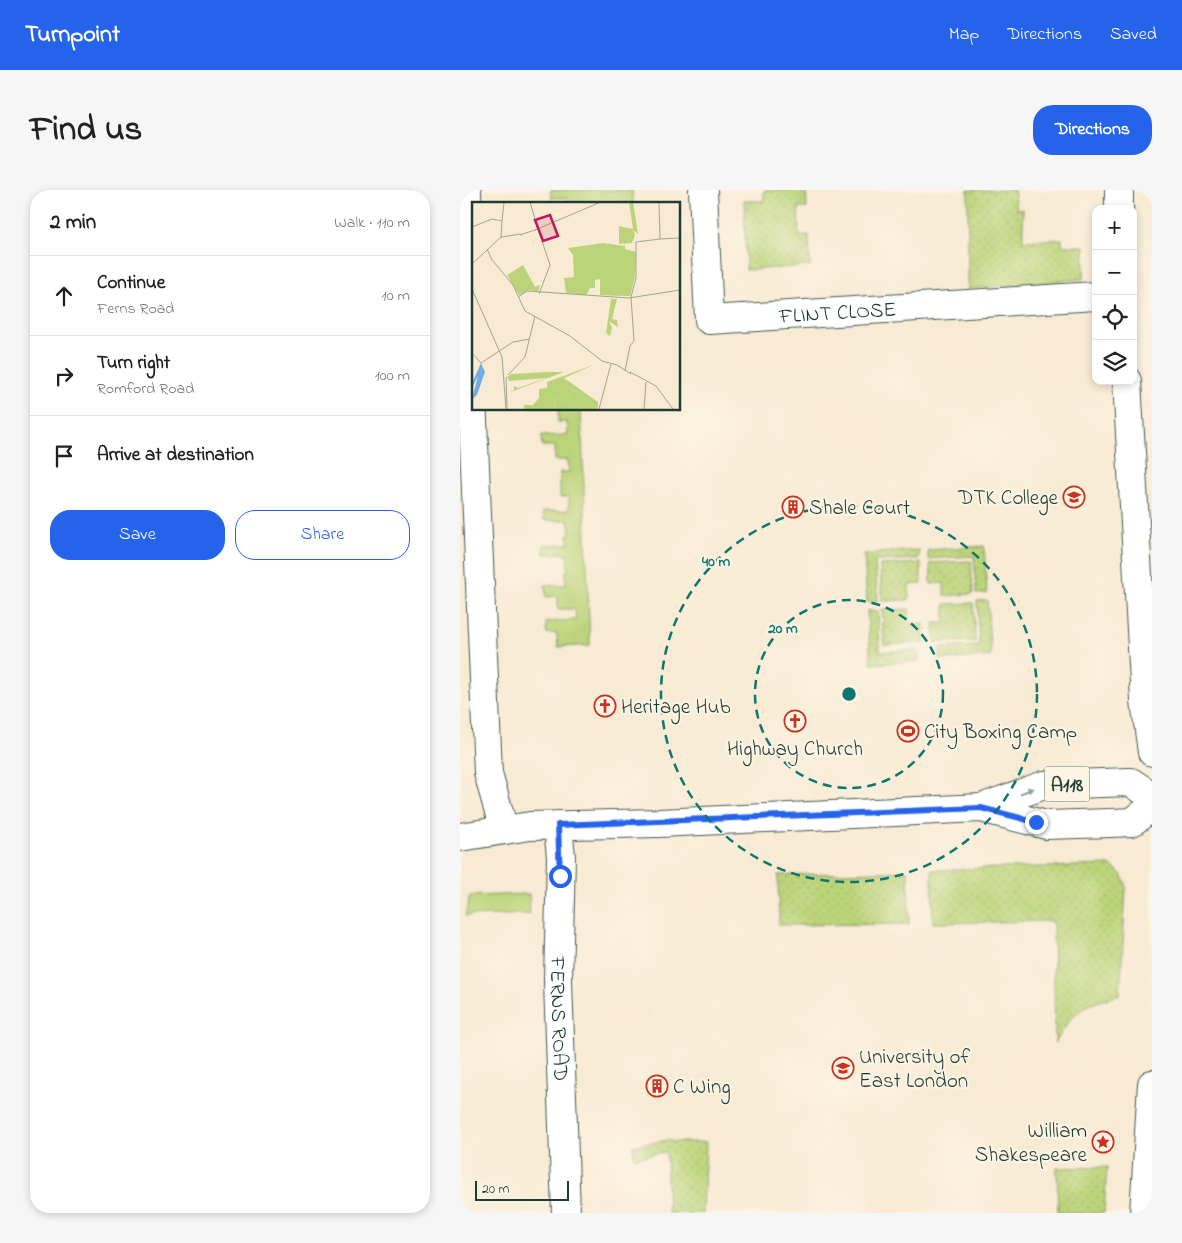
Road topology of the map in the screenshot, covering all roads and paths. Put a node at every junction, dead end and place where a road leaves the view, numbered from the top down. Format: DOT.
graph roads {
  1 [pos="467,190"];
  2 [pos="703,190"];
  3 [pos="1119,190"];
  4 [pos="1120,205"];
  5 [pos="1092,296"];
  6 [pos="1127,385"];
  7 [pos="466,398"];
  8 [pos="1152,752"];
  9 [pos="1152,796"];
  10 [pos="1152,807"];
  11 [pos="981,808"];
  12 [pos="558,825"];
  13 [pos="504,830"];
  14 [pos="460,836"];
  15 [pos="1152,1084"];
  16 [pos="566,1213"];
  17 [pos="1144,1213"];
  1 -- 7 [label="street"];
  2 -- 5 [label="street, FLINT CLOSE"];
  3 -- 4 [label="street"];
  6 -- 8 [label="street"];
  7 -- 13 [label="street"];
  11 -- 9 [label="street, A118, one-way"];
  10 -- 11 [label="street, A118"];
  11 -- 12 [label="street, A118"];
  12 -- 13 [label="street, A118"];
  12 -- 16 [label="street, FERNS ROAD"];
  13 -- 14 [label="street, A118"];
  15 -- 17 [label="street"];
}
